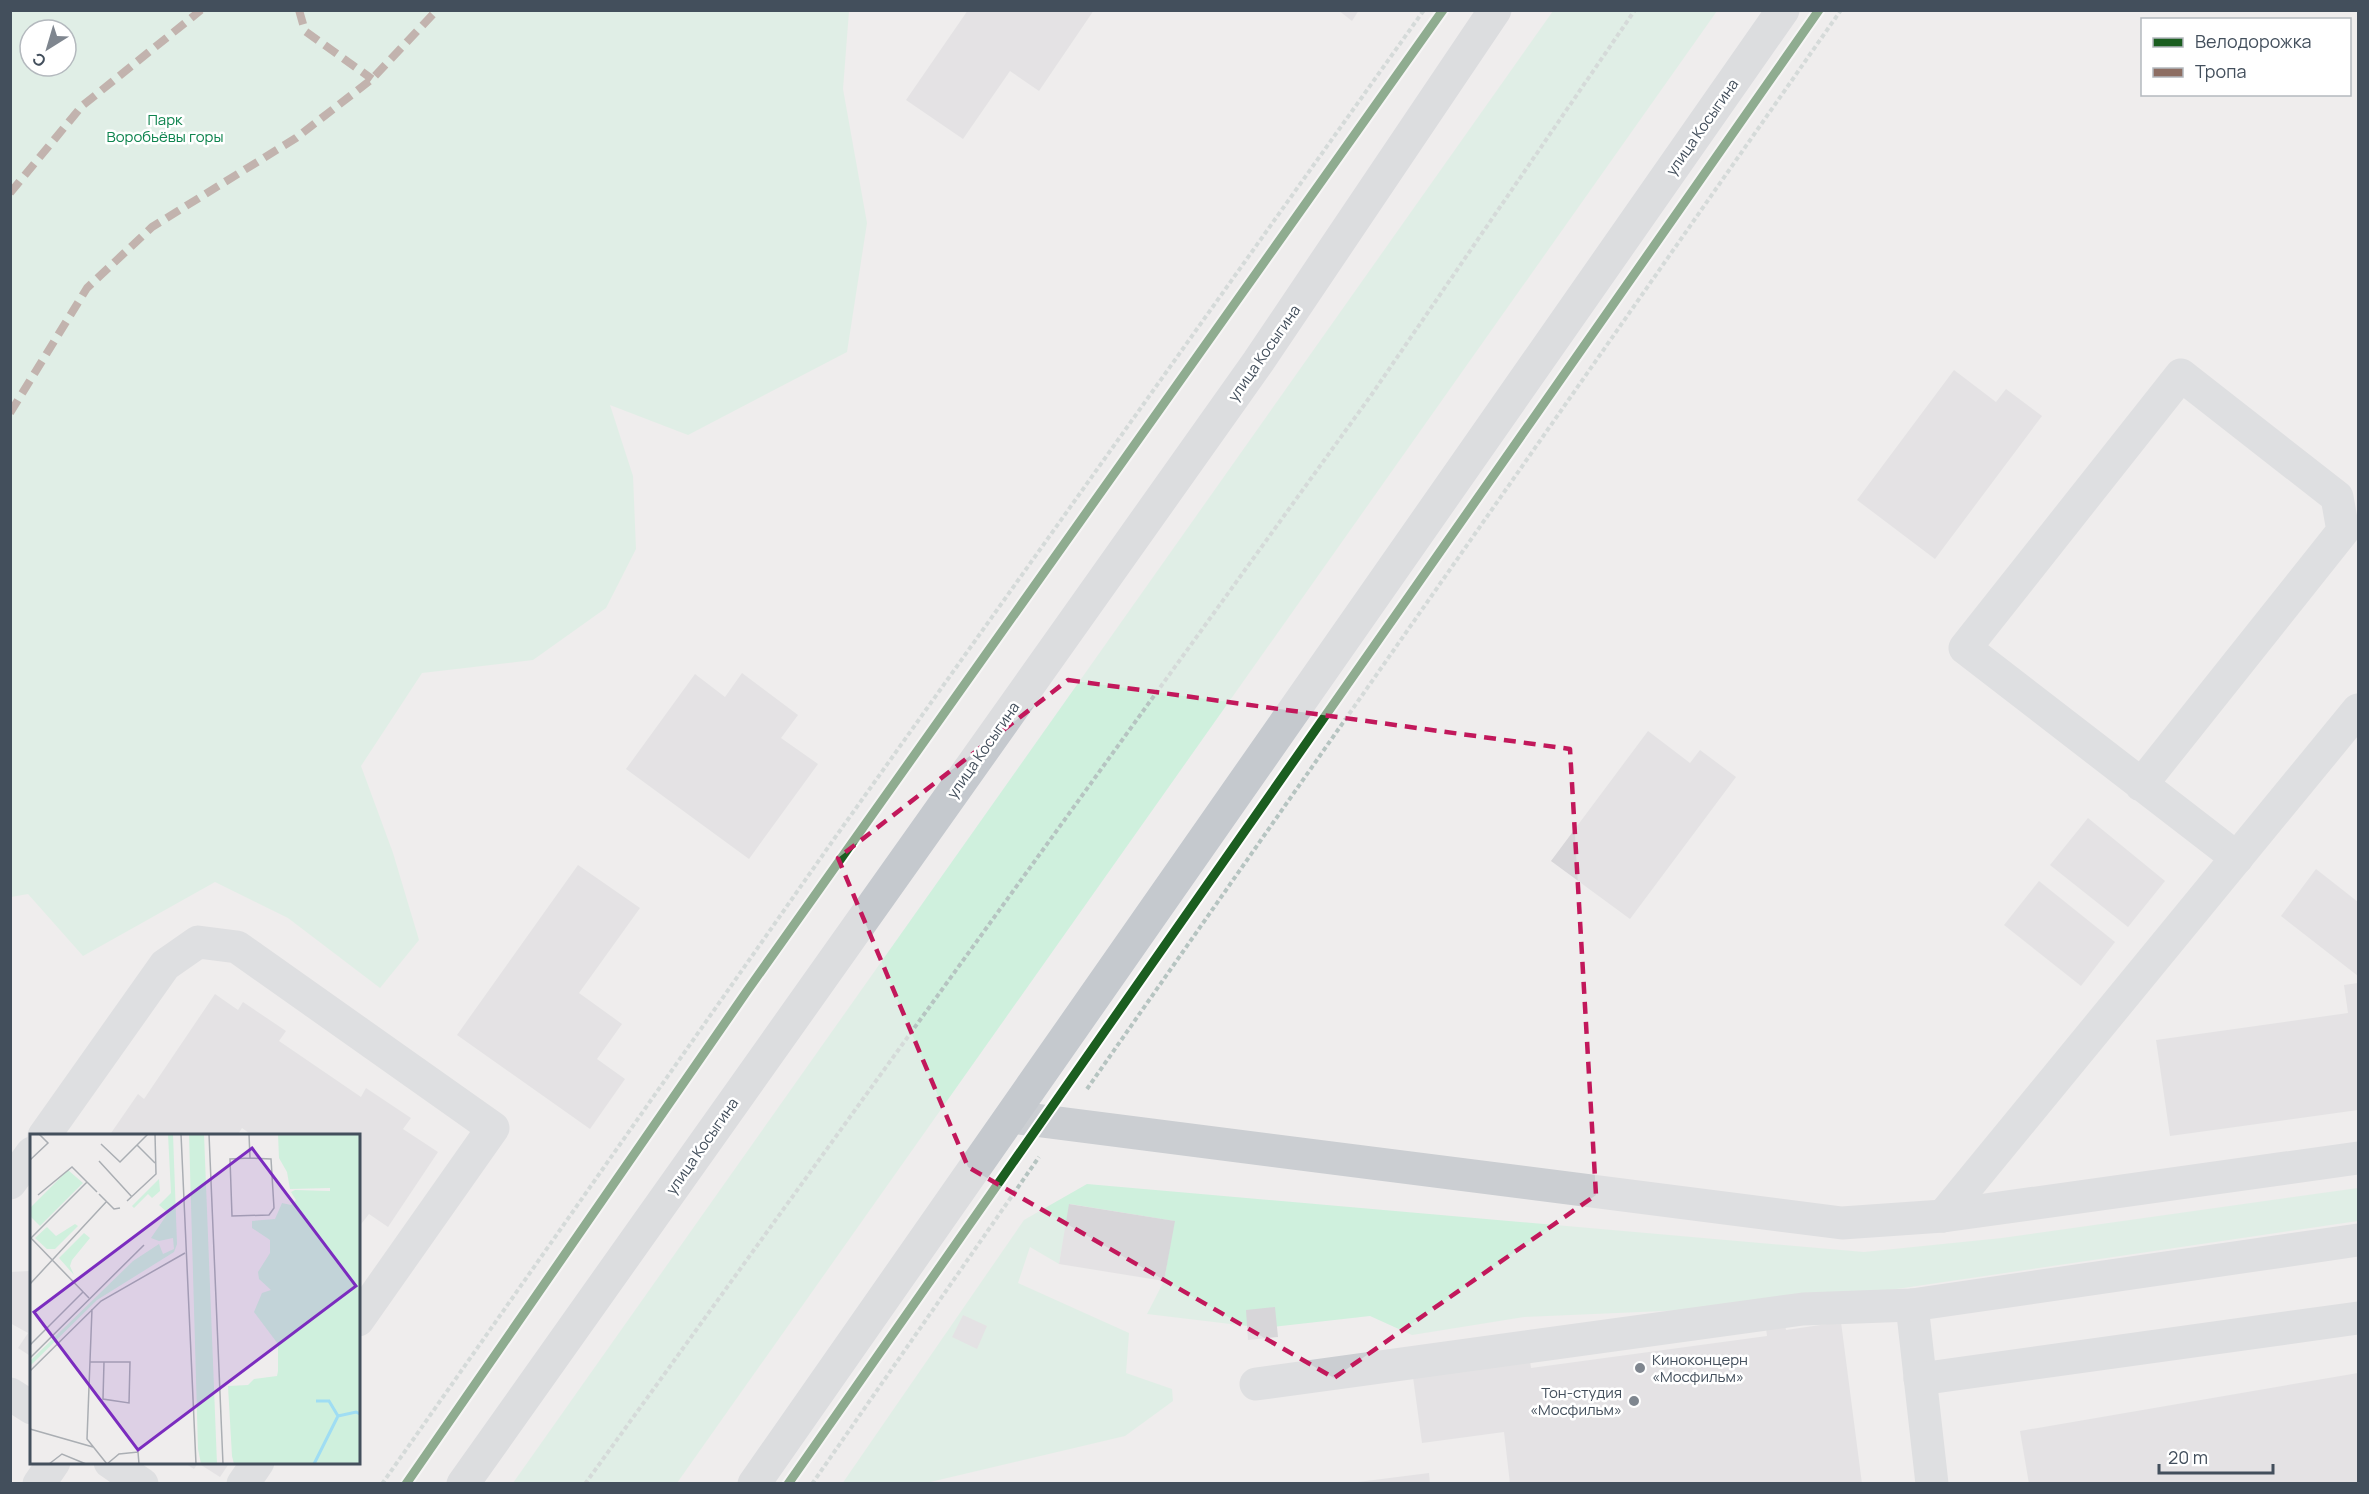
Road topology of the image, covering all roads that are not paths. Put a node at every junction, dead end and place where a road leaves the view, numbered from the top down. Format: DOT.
graph roads {
  1 [pos="1495,10"];
  2 [pos="1783,10"];
  3 [pos="2358,710"];
  4 [pos="2141,785"];
  5 [pos="2237,858"];
  6 [pos="1011,1117"];
  7 [pos="45,1134"];
  8 [pos="30,1156"];
  9 [pos="2358,1158"];
  10 [pos="10,1183"];
  11 [pos="1943,1216"];
  12 [pos="2358,1240"];
  13 [pos="1912,1305"];
  14 [pos="360,1317"];
  15 [pos="2358,1317"];
  16 [pos="1920,1379"];
  17 [pos="1256,1384"];
  18 [pos="10,1394"];
  19 [pos="30,1407"];
  20 [pos="53,1464"];
  21 [pos="113,1464"];
  22 [pos="257,1464"];
  23 [pos="39,1484"];
  24 [pos="142,1484"];
  25 [pos="243,1484"];
  26 [pos="463,1484"];
  27 [pos="754,1484"];
  28 [pos="1932,1484"];
  1 -- 26 [label="main road, улица Косыгина"];
  2 -- 6 [label="main road, улица Косыгина"];
  3 -- 5 [label="lane"];
  4 -- 4 [label="lane"];
  4 -- 5 [label="lane"];
  5 -- 11 [label="lane"];
  6 -- 11 [label="lane"];
  6 -- 27 [label="main road, улица Косыгина"];
  7 -- 14 [label="lane"];
  8 -- 10 [label="lane"];
  9 -- 11 [label="lane"];
  12 -- 13 [label="lane"];
  13 -- 16 [label="lane"];
  13 -- 17 [label="lane"];
  15 -- 16 [label="lane"];
  16 -- 28 [label="lane"];
  18 -- 19 [label="lane"];
  20 -- 23 [label="lane"];
  21 -- 24 [label="lane"];
  22 -- 25 [label="lane"];
}
